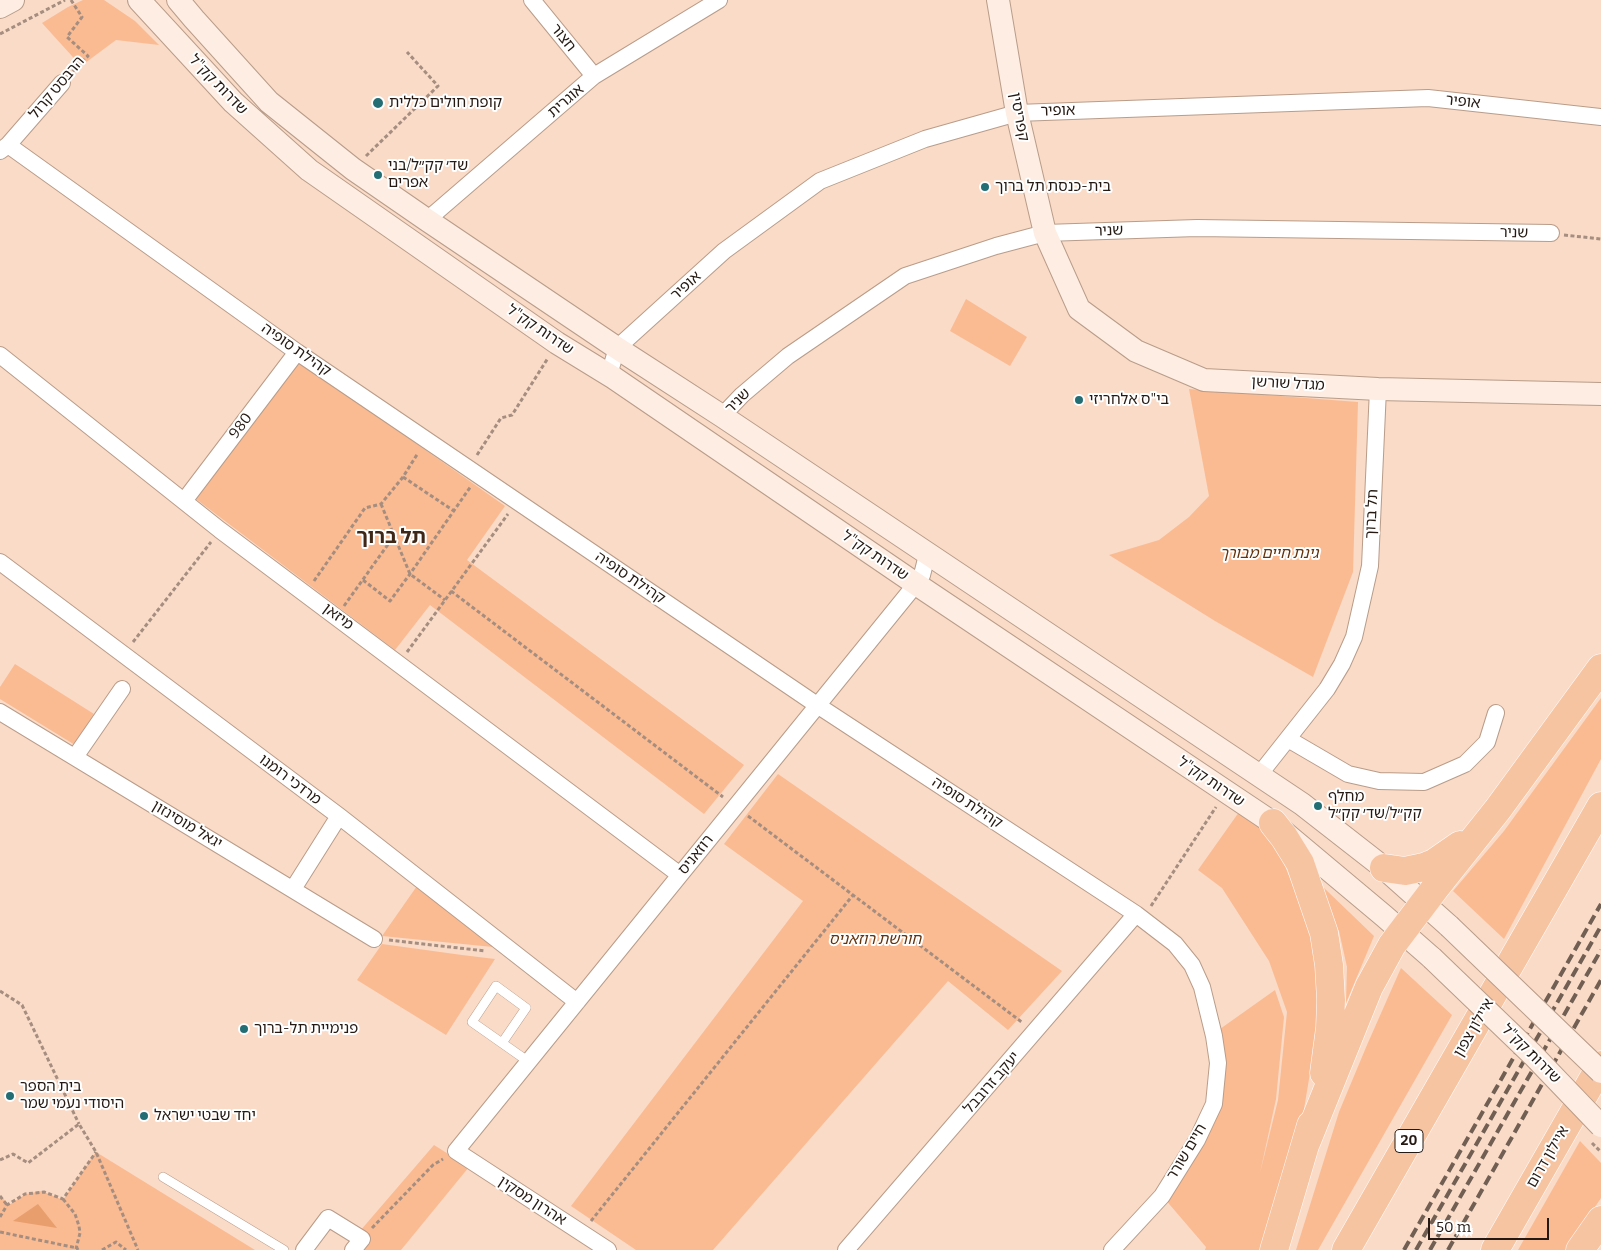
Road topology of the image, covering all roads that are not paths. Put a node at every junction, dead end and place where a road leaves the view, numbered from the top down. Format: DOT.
graph roads {
  1 [pos="13,0"];
  2 [pos="139,0"];
  3 [pos="178,0"];
  4 [pos="532,0"];
  5 [pos="719,0"];
  6 [pos="998,0"];
  7 [pos="0,7"];
  8 [pos="190,10"];
  9 [pos="594,76"];
  10 [pos="62,83"];
  11 [pos="1017,113"];
  12 [pos="1601,117"];
  13 [pos="4,148"];
  14 [pos="426,220"];
  15 [pos="1045,233"];
  16 [pos="1551,233"];
  17 [pos="617,348"];
  18 [pos="297,352"];
  19 [pos="0,355"];
  20 [pos="614,378"];
  21 [pos="1378,389"];
  22 [pos="1601,394"];
  23 [pos="722,416"];
  24 [pos="184,501"];
  25 [pos="927,555"];
  26 [pos="0,562"];
  27 [pos="916,584"];
  28 [pos="1601,668"];
  29 [pos="122,689"];
  30 [pos="817,705"];
  31 [pos="0,712"];
  32 [pos="1496,714"];
  33 [pos="1288,739"];
  34 [pos="75,757"];
  35 [pos="1259,775"];
  36 [pos="1601,806"];
  37 [pos="339,816"];
  38 [pos="1272,823"];
  39 [pos="1480,832"];
  40 [pos="1384,868"];
  41 [pos="680,875"];
  42 [pos="292,889"];
  43 [pos="1424,902"];
  44 [pos="1139,917"];
  45 [pos="1402,931"];
  46 [pos="374,939"];
  47 [pos="577,1002"];
  48 [pos="1214,1036"];
  49 [pos="502,1043"];
  50 [pos="529,1062"];
  51 [pos="1601,1065"];
  52 [pos="1601,1072"];
  53 [pos="1601,1126"];
  54 [pos="1306,1143"];
  55 [pos="456,1151"];
  56 [pos="163,1177"];
  57 [pos="1601,1220"];
  58 [pos="357,1245"];
  59 [pos="1601,1246"];
  60 [pos="284,1250"];
  61 [pos="304,1250"];
  62 [pos="608,1250"];
  63 [pos="846,1250"];
  64 [pos="1112,1250"];
  65 [pos="1274,1250"];
  66 [pos="1346,1250"];
  67 [pos="1496,1250"];
  68 [pos="1580,1250"];
  69 [pos="1597,1250"];
  1 -- 7 [label="main road"];
  2 -- 20 [label="main road, שדרות קק\"ל"];
  3 -- 8 [label="main road, שדרות קק\"ל"];
  4 -- 9 [label="street, חצור"];
  5 -- 9 [label="street, אוגרית"];
  6 -- 11 [label="main road, קפריסין"];
  8 -- 14 [label="main road, שדרות קק\"ל"];
  9 -- 14 [label="street, אוגרית"];
  10 -- 13 [label="street, הרבסט קרול"];
  11 -- 12 [label="street, אופיר"];
  11 -- 15 [label="main road, קפריסין"];
  11 -- 17 [label="street, אופיר"];
  13 -- 18 [label="street, קהילת סופיה"];
  14 -- 17 [label="main road, שדרות קק\"ל"];
  15 -- 16 [label="street, שניר"];
  15 -- 21 [label="main road, מגדל שורשן"];
  15 -- 23 [label="street, שניר"];
  17 -- 20 [label="street"];
  17 -- 23 [label="main road, שדרות קק\"ל"];
  18 -- 24 [label="street, 980"];
  18 -- 30 [label="street, קהילת סופיה"];
  19 -- 24 [label="street, מיזאן"];
  20 -- 27 [label="main road, שדרות קק\"ל"];
  21 -- 22 [label="main road, מגדל שורשן"];
  21 -- 33 [label="street, תל ברוך"];
  23 -- 25 [label="main road, שדרות קק\"ל"];
  24 -- 41 [label="street, מיזאן"];
  25 -- 27 [label="street, רוזאניס"];
  25 -- 35 [label="main road, שדרות קק\"ל"];
  26 -- 37 [label="street, מרדכי רומנו"];
  27 -- 30 [label="street, רוזאניס"];
  27 -- 38 [label="main road, שדרות קק\"ל"];
  28 -- 39 [label="highway"];
  29 -- 34 [label="street"];
  30 -- 41 [label="street, רוזאניס"];
  30 -- 44 [label="street, קהילת סופיה"];
  31 -- 34 [label="street, יגאל מוסינזון"];
  32 -- 33 [label="street"];
  33 -- 35 [label="street, תל ברוך"];
  34 -- 42 [label="street, יגאל מוסינזון"];
  35 -- 40 [label="main road, שדרות קק\"ל"];
  36 -- 66 [label="highway, איילון צפון / 20"];
  37 -- 42 [label="street"];
  37 -- 47 [label="street, מרדכי רומנו"];
  38 -- 45 [label="main road, שדרות קק\"ל"];
  38 -- 54 [label="highway"];
  39 -- 40 [label="highway"];
  39 -- 43 [label="highway"];
  40 -- 43 [label="main road, שדרות קק\"ל"];
  41 -- 47 [label="street, רוזאניס"];
  42 -- 46 [label="street, יגאל מוסינזון"];
  43 -- 45 [label="highway"];
  43 -- 52 [label="main road, שדרות קק\"ל, bridge"];
  44 -- 48 [label="street, קהילת סופיה"];
  44 -- 63 [label="street, יעקב זרובבל"];
  45 -- 53 [label="main road, שדרות קק\"ל, bridge"];
  45 -- 54 [label="highway"];
  47 -- 50 [label="street, רוזאניס"];
  48 -- 64 [label="street, חיים שורר"];
  49 -- 49 [label="lane"];
  49 -- 50 [label="lane"];
  50 -- 55 [label="street, רוזאניס"];
  51 -- 67 [label="highway, איילון דרום"];
  54 -- 65 [label="highway"];
  55 -- 62 [label="street, אהרון מסקין"];
  56 -- 60 [label="lane"];
  57 -- 68 [label="highway"];
  58 -- 61 [label="street"];
  59 -- 69 [label="highway"];
}
